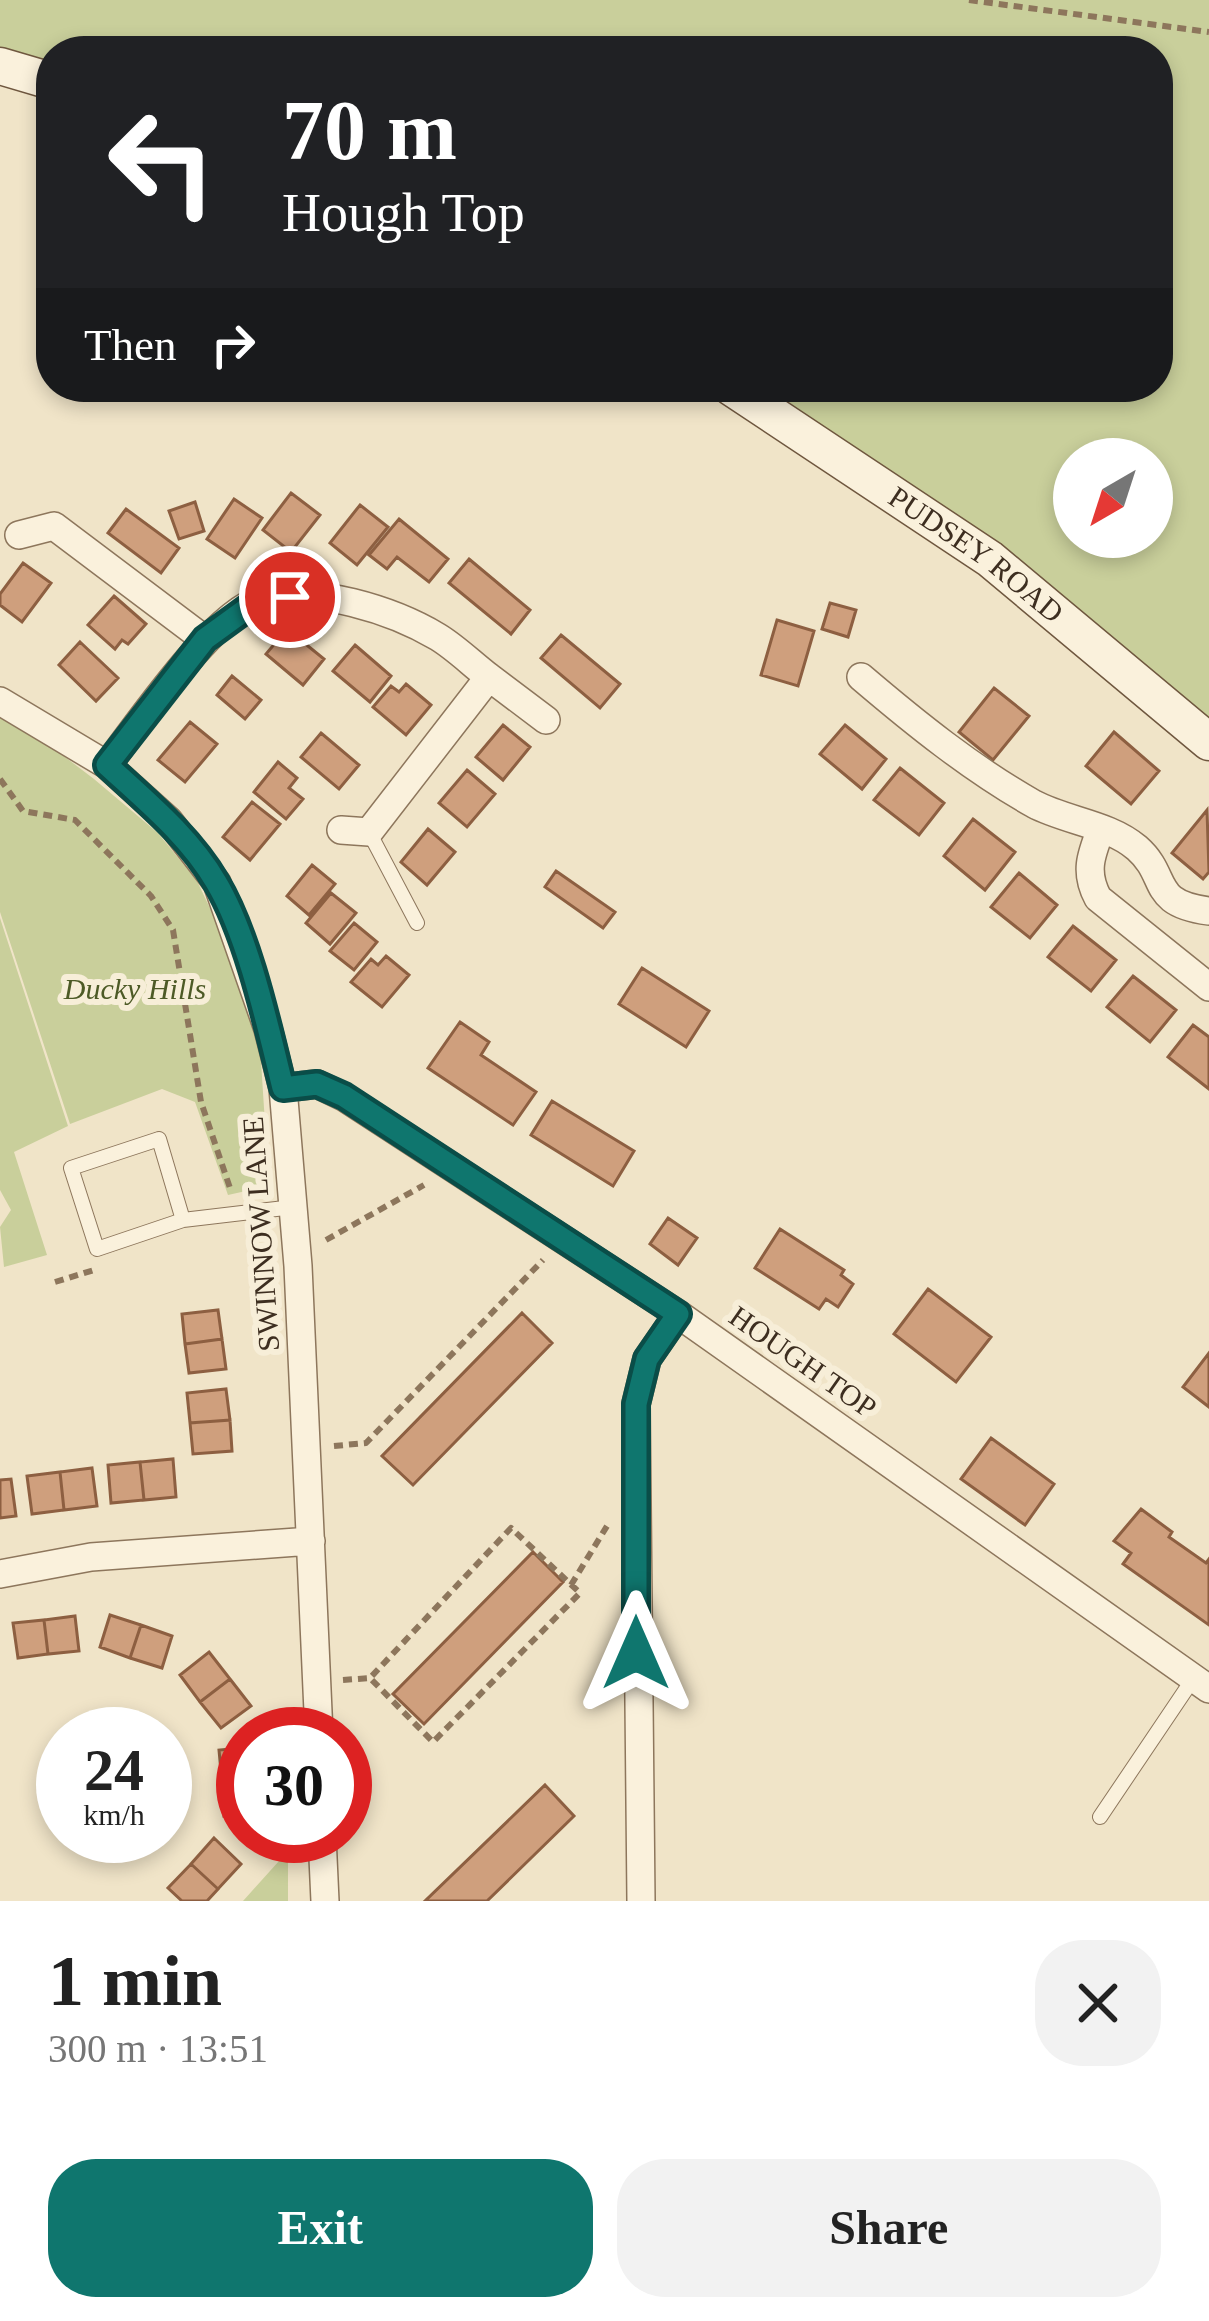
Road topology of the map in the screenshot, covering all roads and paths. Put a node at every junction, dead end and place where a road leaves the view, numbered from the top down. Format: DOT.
graph roads {
  1 [pos="969,0"];
  2 [pos="1209,32"];
  3 [pos="0,66"];
  4 [pos="36,77"];
  5 [pos="754,402"];
  6 [pos="19,535"];
  7 [pos="205,639"];
  8 [pos="489,677"];
  9 [pos="861,677"];
  10 [pos="0,701"];
  11 [pos="546,720"];
  12 [pos="1209,742"];
  13 [pos="107,765"];
  14 [pos="0,779"];
  15 [pos="1101,830"];
  16 [pos="355,831"];
  17 [pos="1209,910"];
  18 [pos="417,923"];
  19 [pos="1209,987"];
  20 [pos="283,1088"];
  21 [pos="454,1169"];
  22 [pos="293,1207"];
  23 [pos="238,1211"];
  24 [pos="183,1220"];
  25 [pos="562,1240"];
  26 [pos="298,1266"];
  27 [pos="678,1314"];
  28 [pos="307,1448"];
  29 [pos="636,1505"];
  30 [pos="311,1541"];
  31 [pos="0,1574"];
  32 [pos="572,1585"];
  33 [pos="1201,1684"];
  34 [pos="318,1707"];
  35 [pos="1100,1817"];
  36 [pos="323,1863"];
  37 [pos="325,1901"];
  38 [pos="640,1901"];
  1 -- 2 [label="path"];
  3 -- 4 [label="main road"];
  5 -- 12 [label="main road, PUDSEY ROAD"];
  6 -- 7 [label="street"];
  7 -- 8 [label="street"];
  7 -- 13 [label="street"];
  8 -- 11 [label="street"];
  8 -- 16 [label="street"];
  9 -- 15 [label="street"];
  10 -- 13 [label="street, SWINNOW LANE"];
  13 -- 20 [label="street, SWINNOW LANE"];
  14 -- 23 [label="path"];
  15 -- 17 [label="street"];
  15 -- 19 [label="street"];
  16 -- 18 [label="lane"];
  20 -- 21 [label="street, HOUGH TOP"];
  20 -- 22 [label="street, SWINNOW LANE"];
  21 -- 25 [label="street, HOUGH TOP"];
  21 -- 26 [label="path"];
  22 -- 23 [label="lane"];
  22 -- 26 [label="street, SWINNOW LANE"];
  23 -- 24 [label="lane"];
  24 -- 24 [label="lane"];
  25 -- 27 [label="street, HOUGH TOP"];
  25 -- 28 [label="path"];
  26 -- 28 [label="street, SWINNOW LANE"];
  27 -- 29 [label="street"];
  27 -- 33 [label="street, HOUGH TOP"];
  28 -- 30 [label="street, SWINNOW LANE"];
  29 -- 32 [label="path"];
  29 -- 38 [label="street"];
  30 -- 31 [label="street"];
  30 -- 34 [label="street, SWINNOW LANE"];
  32 -- 32 [label="path"];
  33 -- 35 [label="lane"];
  36 -- 37 [label="street"];
}
